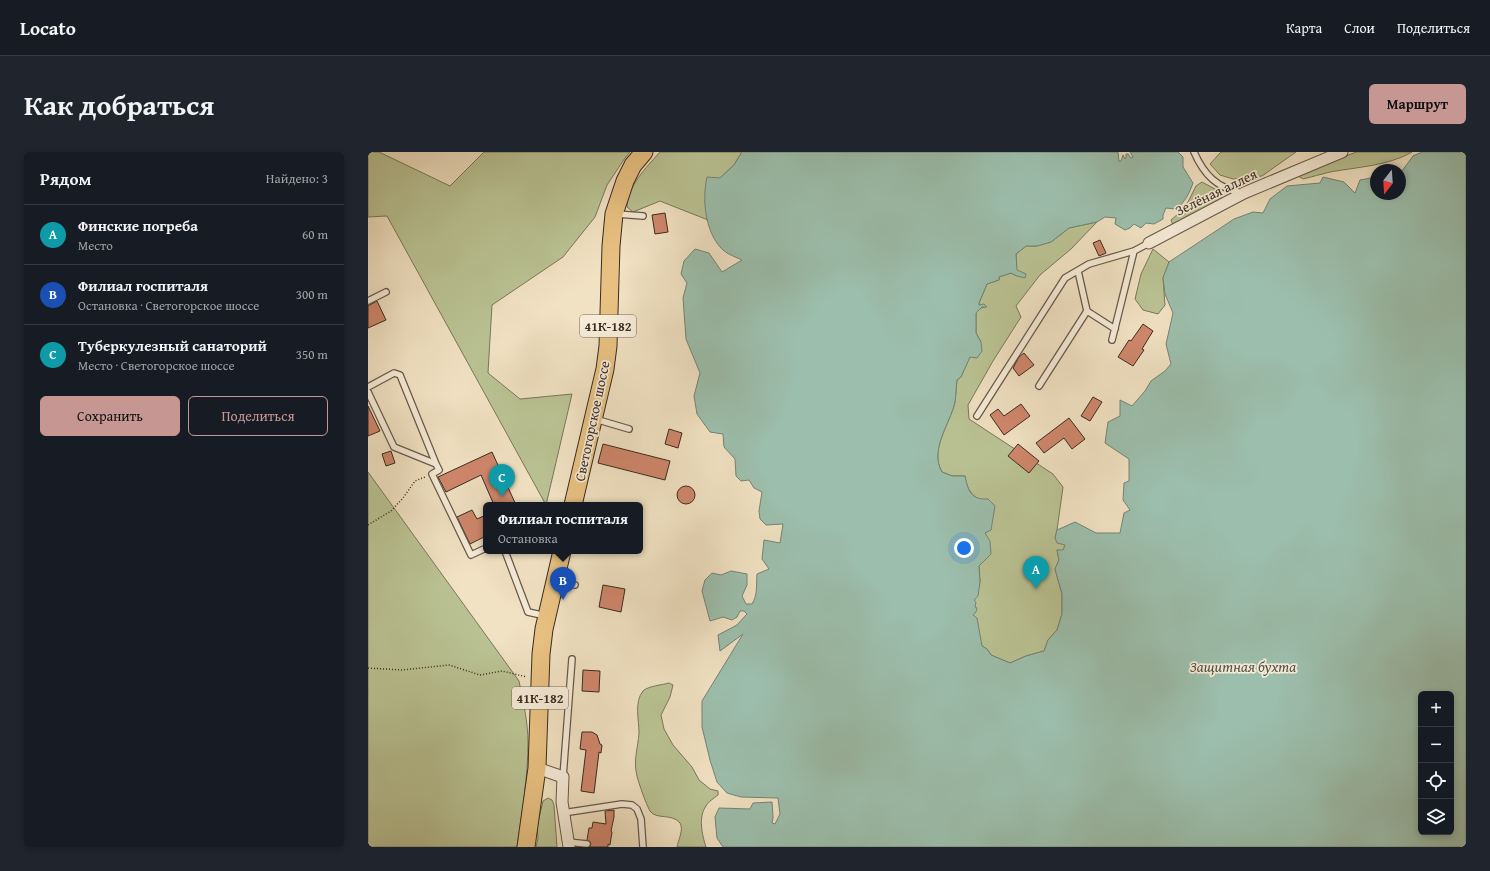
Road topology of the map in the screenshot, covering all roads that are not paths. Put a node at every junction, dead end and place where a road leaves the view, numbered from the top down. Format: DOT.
graph roads {
  1 [pos="644,152"];
  2 [pos="1194,152"];
  3 [pos="1342,152"];
  4 [pos="1244,193"];
  5 [pos="614,214"];
  6 [pos="644,216"];
  7 [pos="1149,243"];
  8 [pos="1134,251"];
  9 [pos="1078,271"];
  10 [pos="386,292"];
  11 [pos="368,301"];
  12 [pos="1087,311"];
  13 [pos="1115,329"];
  14 [pos="1112,340"];
  15 [pos="1039,386"];
  16 [pos="368,387"];
  17 [pos="368,392"];
  18 [pos="977,416"];
  19 [pos="595,419"];
  20 [pos="629,429"];
  21 [pos="436,464"];
  22 [pos="574,502"];
  23 [pos="483,549"];
  24 [pos="506,554"];
  25 [pos="561,554"];
  26 [pos="555,579"];
  27 [pos="575,585"];
  28 [pos="546,616"];
  29 [pos="572,660"];
  30 [pos="537,768"];
  31 [pos="563,777"];
  32 [pos="563,813"];
  33 [pos="568,844"];
  34 [pos="587,844"];
  35 [pos="526,847"];
  36 [pos="643,847"];
  1 -- 5 [label="main road, Светогорское шоссе / 41К-182"];
  2 -- 4 [label="lane"];
  3 -- 4 [label="street, Зелёная аллея"];
  4 -- 7 [label="street, Зелёная аллея"];
  5 -- 6 [label="lane"];
  5 -- 19 [label="main road, Светогорское шоссе / 41К-182"];
  7 -- 8 [label="lane"];
  8 -- 9 [label="lane"];
  8 -- 13 [label="lane"];
  9 -- 12 [label="lane"];
  9 -- 18 [label="lane"];
  10 -- 11 [label="lane"];
  12 -- 13 [label="lane"];
  12 -- 15 [label="lane"];
  13 -- 14 [label="lane"];
  16 -- 21 [label="lane"];
  17 -- 21 [label="lane"];
  19 -- 20 [label="lane"];
  19 -- 22 [label="main road, Светогорское шоссе / 41К-182"];
  21 -- 23 [label="lane"];
  24 -- 28 [label="lane"];
  25 -- 26 [label="main road, 41К-182"];
  26 -- 27 [label="lane"];
  26 -- 28 [label="main road, 41К-182"];
  28 -- 30 [label="main road, 41К-182"];
  29 -- 31 [label="lane"];
  30 -- 31 [label="street"];
  30 -- 35 [label="main road, 41К-182"];
  31 -- 32 [label="street"];
  32 -- 33 [label="street"];
  32 -- 36 [label="lane"];
  33 -- 34 [label="lane"];
}
